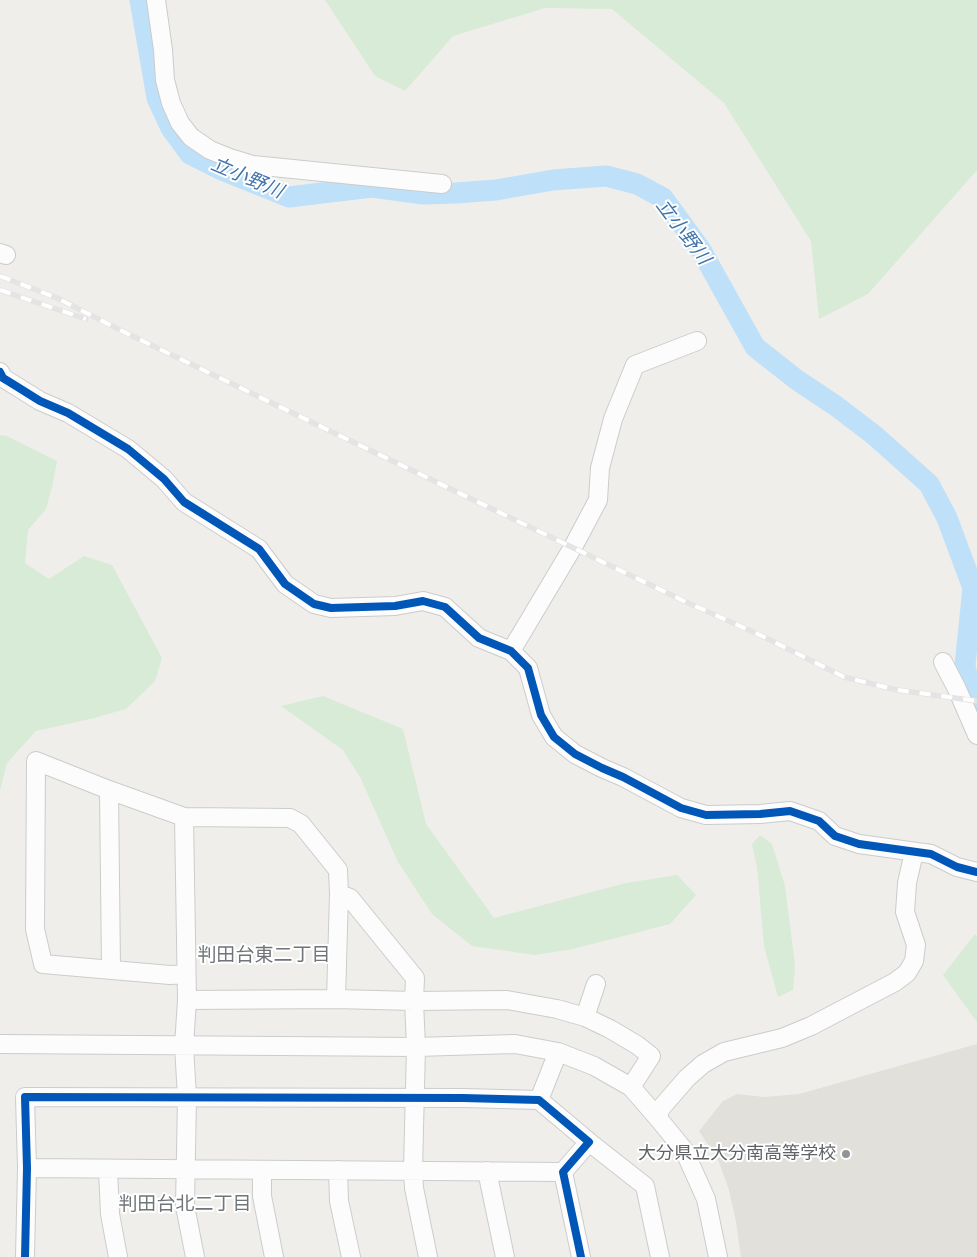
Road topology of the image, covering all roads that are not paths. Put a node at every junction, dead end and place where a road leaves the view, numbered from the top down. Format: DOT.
graph roads {
  1 [pos="156,0"];
  2 [pos="442,184"];
  3 [pos="697,340"];
  4 [pos="0,372"];
  5 [pos="511,651"];
  6 [pos="943,662"];
  7 [pos="977,735"];
  8 [pos="109,790"];
  9 [pos="184,816"];
  10 [pos="914,852"];
  11 [pos="977,872"];
  12 [pos="339,894"];
  13 [pos="111,968"];
  14 [pos="186,974"];
  15 [pos="596,984"];
  16 [pos="336,998"];
  17 [pos="187,1000"];
  18 [pos="414,1001"];
  19 [pos="585,1017"];
  20 [pos="0,1044"];
  21 [pos="184,1046"];
  22 [pos="416,1047"];
  23 [pos="558,1052"];
  24 [pos="630,1087"];
  25 [pos="187,1098"];
  26 [pos="414,1098"];
  27 [pos="539,1100"];
  28 [pos="657,1117"];
  29 [pos="588,1142"];
  30 [pos="27,1168"];
  31 [pos="186,1168"];
  32 [pos="108,1169"];
  33 [pos="262,1170"];
  34 [pos="338,1170"];
  35 [pos="413,1170"];
  36 [pos="487,1171"];
  37 [pos="563,1172"];
  38 [pos="25,1257"];
  39 [pos="118,1257"];
  40 [pos="195,1257"];
  41 [pos="274,1257"];
  42 [pos="351,1257"];
  43 [pos="428,1257"];
  44 [pos="505,1257"];
  45 [pos="581,1257"];
  46 [pos="660,1257"];
  47 [pos="718,1257"];
  1 -- 2 [label="street"];
  3 -- 5 [label="street"];
  4 -- 5 [label="street"];
  5 -- 10 [label="street"];
  6 -- 7 [label="street"];
  8 -- 9 [label="street"];
  8 -- 13 [label="street"];
  8 -- 13 [label="street"];
  9 -- 12 [label="street"];
  9 -- 14 [label="street"];
  10 -- 11 [label="street"];
  10 -- 28 [label="street"];
  12 -- 16 [label="street"];
  12 -- 18 [label="street"];
  13 -- 14 [label="street"];
  14 -- 17 [label="street"];
  15 -- 19 [label="street"];
  16 -- 17 [label="street"];
  16 -- 18 [label="street"];
  17 -- 21 [label="street"];
  18 -- 19 [label="street"];
  18 -- 22 [label="street"];
  19 -- 24 [label="street"];
  20 -- 21 [label="street"];
  21 -- 22 [label="street"];
  21 -- 25 [label="street"];
  22 -- 23 [label="street"];
  22 -- 26 [label="street"];
  23 -- 24 [label="street"];
  23 -- 27 [label="street"];
  24 -- 28 [label="street"];
  25 -- 26 [label="street"];
  25 -- 30 [label="street"];
  25 -- 31 [label="street"];
  26 -- 27 [label="street"];
  26 -- 35 [label="street"];
  27 -- 29 [label="street"];
  28 -- 47 [label="street"];
  29 -- 37 [label="street"];
  29 -- 46 [label="street"];
  30 -- 32 [label="street"];
  30 -- 38 [label="street"];
  31 -- 32 [label="street"];
  31 -- 33 [label="street"];
  31 -- 40 [label="street"];
  32 -- 39 [label="street"];
  33 -- 34 [label="street"];
  33 -- 41 [label="street"];
  34 -- 35 [label="street"];
  34 -- 42 [label="street"];
  35 -- 36 [label="street"];
  35 -- 43 [label="street"];
  36 -- 37 [label="street"];
  36 -- 44 [label="street"];
  37 -- 45 [label="street"];
}
